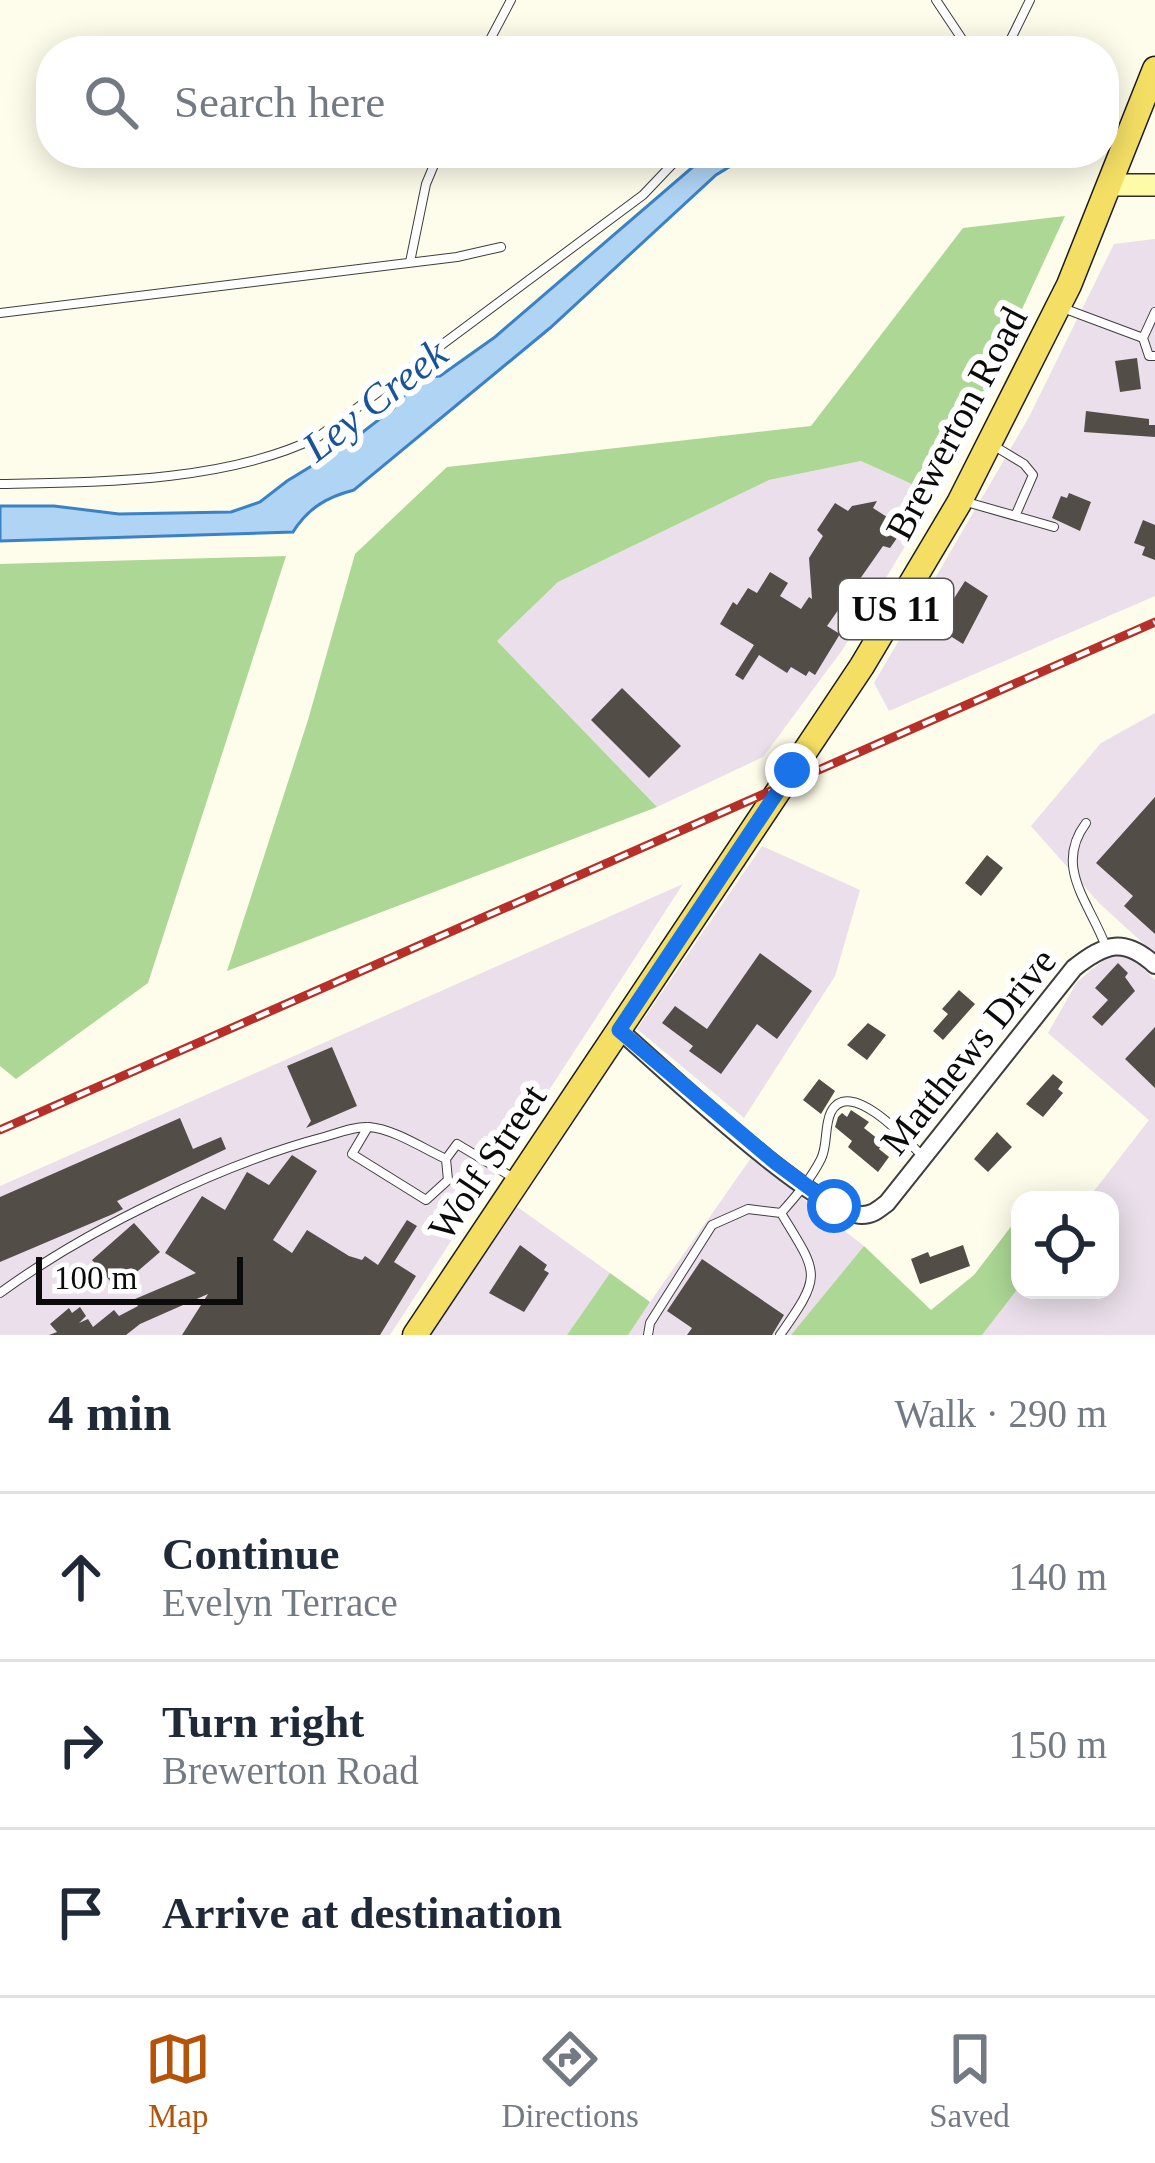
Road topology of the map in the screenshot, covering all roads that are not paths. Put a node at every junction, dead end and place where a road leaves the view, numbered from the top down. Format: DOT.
graph roads {
  1 [pos="511,0"];
  2 [pos="936,0"];
  3 [pos="1030,0"];
  4 [pos="492,36"];
  5 [pos="960,36"];
  6 [pos="1013,36"];
  7 [pos="1155,68"];
  8 [pos="1119,159"];
  9 [pos="433,168"];
  10 [pos="669,168"];
  11 [pos="1115,168"];
  12 [pos="1155,184"];
  13 [pos="1109,185"];
  14 [pos="501,247"];
  15 [pos="410,262"];
  16 [pos="1059,306"];
  17 [pos="1155,312"];
  18 [pos="0,313"];
  19 [pos="1143,338"];
  20 [pos="1155,356"];
  21 [pos="991,444"];
  22 [pos="0,484"];
  23 [pos="961,500"];
  24 [pos="1016,514"];
  25 [pos="1054,527"];
  26 [pos="1086,823"];
  27 [pos="1100,951"];
  28 [pos="1155,965"];
  29 [pos="619,1030"];
  30 [pos="368,1127"];
  31 [pos="923,1157"];
  32 [pos="446,1159"];
  33 [pos="518,1180"];
  34 [pos="805,1185"];
  35 [pos="781,1213"];
  36 [pos="0,1293"];
  37 [pos="415,1335"];
  38 [pos="648,1335"];
  39 [pos="780,1335"];
  1 -- 4 [label="lane"];
  2 -- 5 [label="lane"];
  3 -- 6 [label="lane"];
  7 -- 8 [label="main road, Brewerton Road / US 11"];
  9 -- 15 [label="lane"];
  10 -- 22 [label="lane"];
  11 -- 13 [label="main road, Brewerton Road / US 11"];
  12 -- 13 [label="street"];
  13 -- 16 [label="main road, Brewerton Road / US 11"];
  14 -- 15 [label="lane"];
  15 -- 18 [label="lane"];
  16 -- 19 [label="lane"];
  16 -- 21 [label="main road, Brewerton Road / US 11"];
  17 -- 19 [label="lane"];
  19 -- 20 [label="lane"];
  21 -- 23 [label="main road, Brewerton Road / US 11"];
  21 -- 24 [label="lane"];
  23 -- 24 [label="lane"];
  23 -- 29 [label="main road, Brewerton Road / US 11"];
  24 -- 25 [label="lane"];
  26 -- 27 [label="lane"];
  27 -- 28 [label="street"];
  27 -- 31 [label="street, Matthews Drive"];
  29 -- 33 [label="main road, Wolf Street / US 11"];
  29 -- 34 [label="street"];
  30 -- 32 [label="lane"];
  30 -- 32 [label="lane"];
  30 -- 36 [label="lane"];
  31 -- 34 [label="street, Matthews Drive"];
  31 -- 34 [label="lane"];
  32 -- 33 [label="lane"];
  33 -- 37 [label="main road, Wolf Street / US 11"];
  34 -- 35 [label="lane"];
  35 -- 38 [label="lane"];
  35 -- 39 [label="lane"];
}
